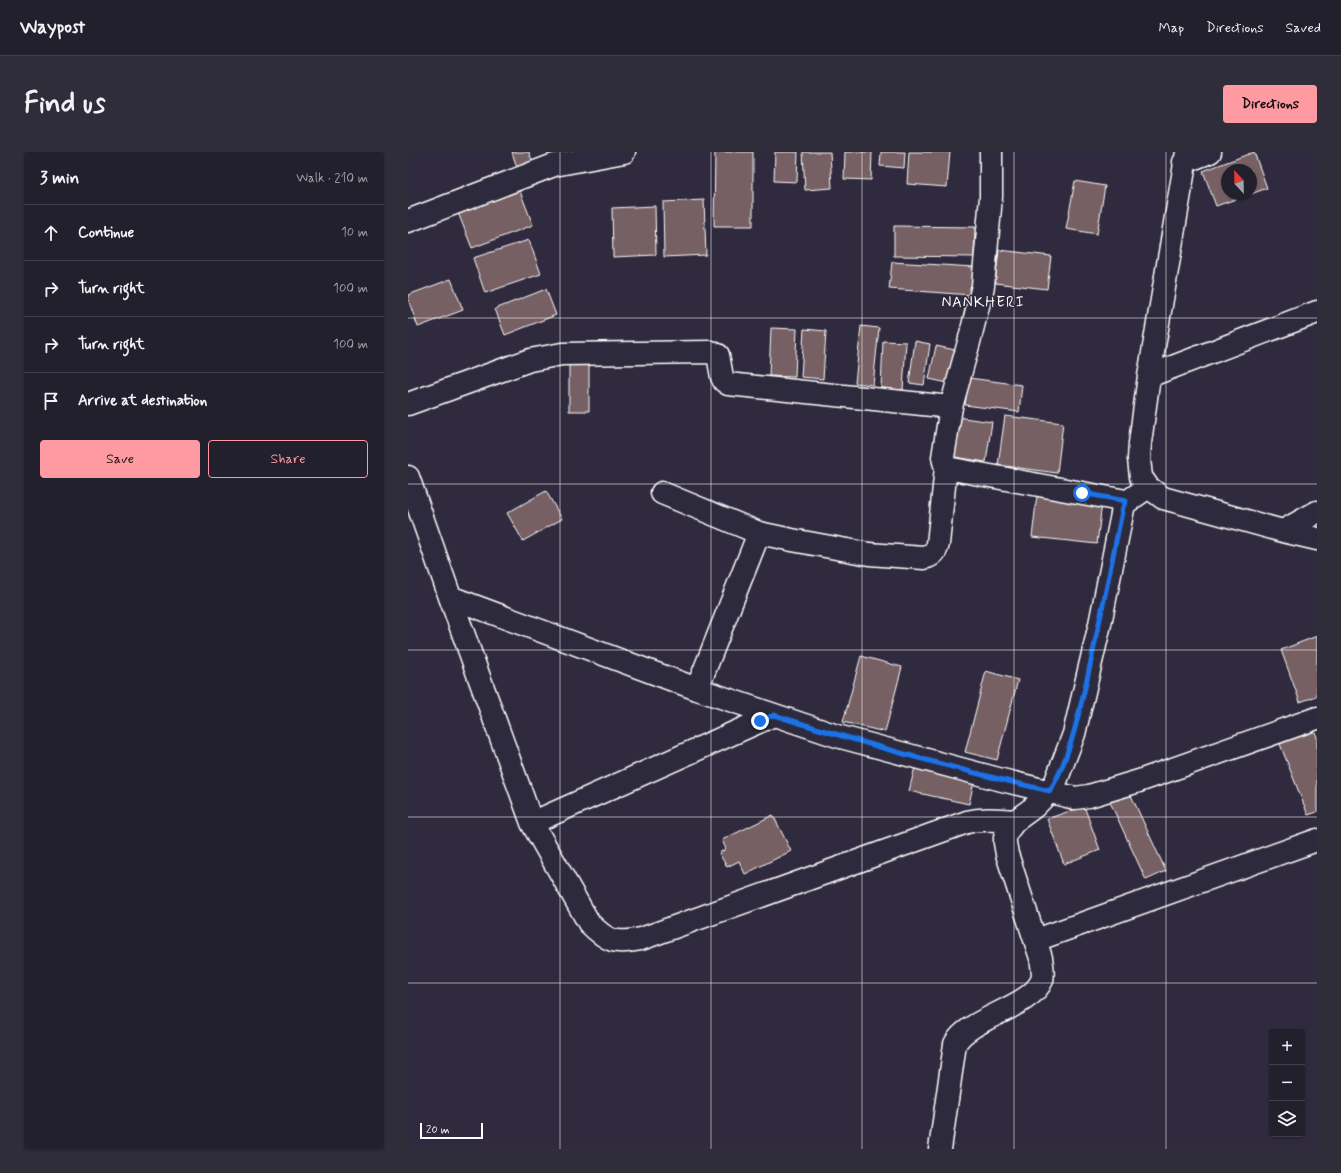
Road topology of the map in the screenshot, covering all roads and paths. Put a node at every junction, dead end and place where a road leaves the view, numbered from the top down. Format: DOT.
graph roads {
  1 [pos="624,152"];
  2 [pos="991,152"];
  3 [pos="1210,152"];
  4 [pos="1186,157"];
  5 [pos="551,159"];
  6 [pos="408,221"];
  7 [pos="1317,312"];
  8 [pos="1148,376"];
  9 [pos="408,404"];
  10 [pos="951,407"];
  11 [pos="946,467"];
  12 [pos="408,477"];
  13 [pos="1148,487"];
  14 [pos="662,493"];
  15 [pos="1126,501"];
  16 [pos="1317,512"];
  17 [pos="1283,531"];
  18 [pos="759,532"];
  19 [pos="1317,539"];
  20 [pos="450,597"];
  21 [pos="697,690"];
  22 [pos="774,715"];
  23 [pos="1317,718"];
  24 [pos="1050,791"];
  25 [pos="1015,821"];
  26 [pos="532,823"];
  27 [pos="1317,840"];
  28 [pos="1036,940"];
  29 [pos="940,1149"];
  1 -- 5 [label="street"];
  2 -- 10 [label="street"];
  3 -- 4 [label="street"];
  4 -- 8 [label="street"];
  5 -- 6 [label="street"];
  7 -- 8 [label="street"];
  8 -- 13 [label="street"];
  9 -- 10 [label="street"];
  10 -- 11 [label="street"];
  11 -- 15 [label="street"];
  11 -- 18 [label="street"];
  12 -- 20 [label="street"];
  13 -- 15 [label="street"];
  13 -- 17 [label="street"];
  14 -- 18 [label="street"];
  15 -- 24 [label="street"];
  16 -- 17 [label="street"];
  17 -- 19 [label="street"];
  18 -- 21 [label="street"];
  20 -- 21 [label="street"];
  20 -- 26 [label="street"];
  21 -- 22 [label="street"];
  22 -- 24 [label="street"];
  22 -- 26 [label="street"];
  23 -- 24 [label="street"];
  24 -- 25 [label="street"];
  25 -- 26 [label="street"];
  25 -- 28 [label="street"];
  27 -- 28 [label="street"];
  28 -- 29 [label="street"];
}
